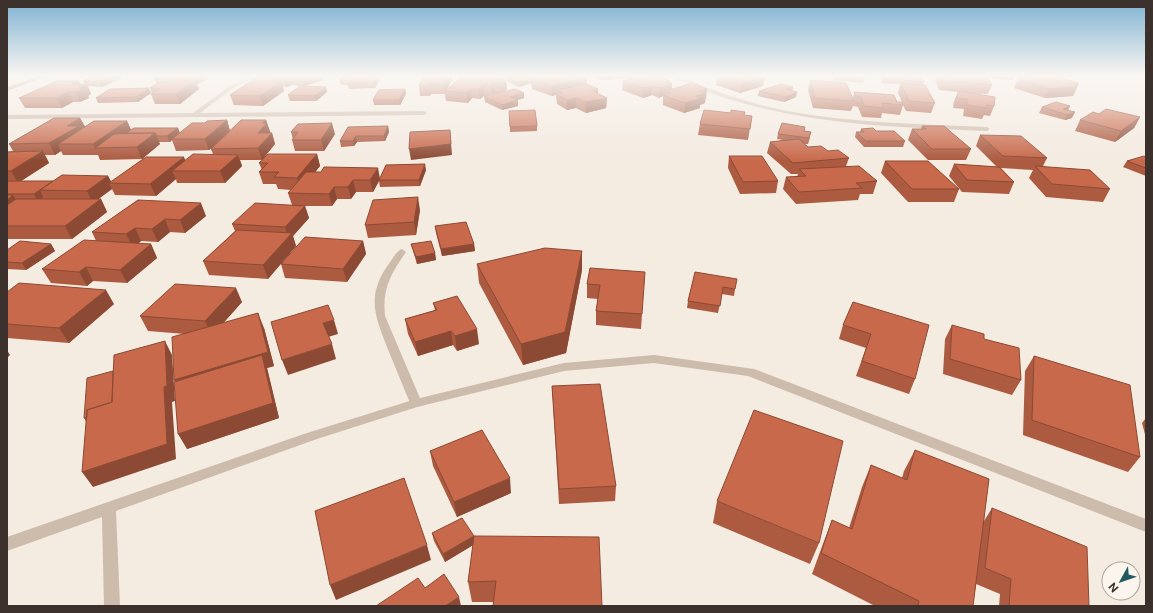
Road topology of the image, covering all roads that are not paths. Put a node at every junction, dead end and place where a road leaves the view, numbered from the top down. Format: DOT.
graph roads {
  1 [pos="210,104"];
  2 [pos="747,104"];
  3 [pos="424,113"];
  4 [pos="193,116"];
  5 [pos="7,118"];
  6 [pos="987,129"];
  7 [pos="402,252"];
  8 [pos="416,403"];
  9 [pos="109,508"];
  10 [pos="1146,526"];
  11 [pos="7,544"];
  12 [pos="112,606"];
  1 -- 4 [label="street"];
  2 -- 6 [label="street"];
  3 -- 4 [label="street"];
  4 -- 5 [label="street"];
  7 -- 8 [label="street"];
  8 -- 9 [label="street"];
  8 -- 10 [label="street"];
  9 -- 11 [label="street"];
  9 -- 12 [label="street"];
}
